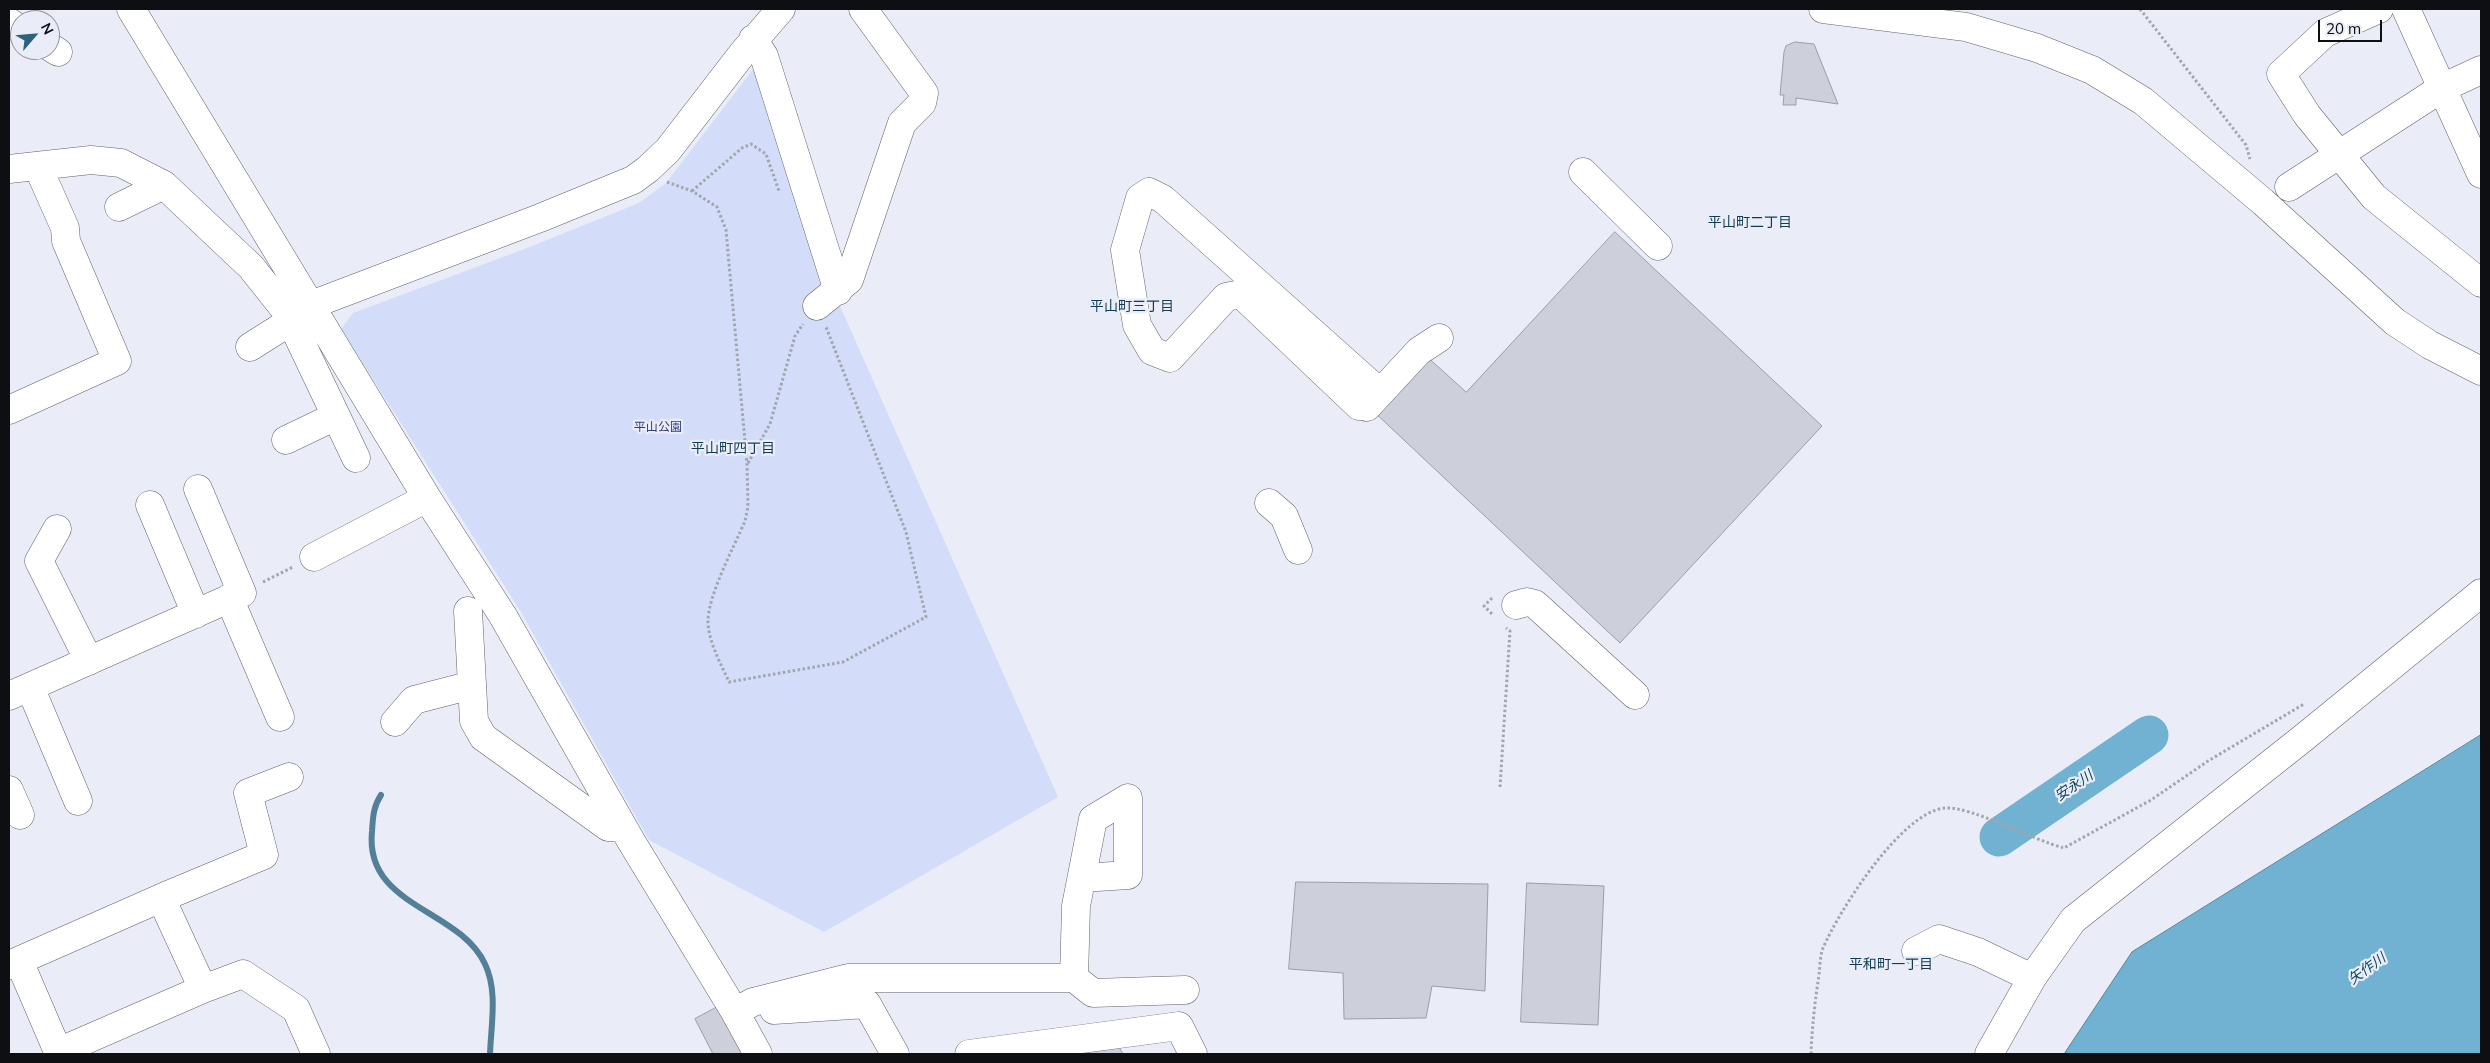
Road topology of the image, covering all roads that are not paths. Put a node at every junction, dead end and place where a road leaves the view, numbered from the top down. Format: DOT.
graph roads {
  1 [pos="131,9"];
  2 [pos="781,9"];
  3 [pos="862,9"];
  4 [pos="1823,9"];
  5 [pos="2379,9"];
  6 [pos="2406,9"];
  7 [pos="754,39"];
  8 [pos="2481,70"];
  9 [pos="2442,88"];
  10 [pos="2338,155"];
  11 [pos="38,167"];
  12 [pos="9,169"];
  13 [pos="1583,172"];
  14 [pos="2481,174"];
  15 [pos="164,185"];
  16 [pos="2289,186"];
  17 [pos="119,207"];
  18 [pos="1658,246"];
  19 [pos="2481,283"];
  20 [pos="296,312"];
  21 [pos="1440,338"];
  22 [pos="250,347"];
  23 [pos="343,358"];
  24 [pos="314,370"];
  25 [pos="2481,371"];
  26 [pos="1363,406"];
  27 [pos="9,410"];
  28 [pos="336,416"];
  29 [pos="286,440"];
  30 [pos="356,458"];
  31 [pos="198,489"];
  32 [pos="427,498"];
  33 [pos="1269,503"];
  34 [pos="150,505"];
  35 [pos="57,529"];
  36 [pos="1298,550"];
  37 [pos="314,557"];
  38 [pos="2481,593"];
  39 [pos="236,596"];
  40 [pos="468,611"];
  41 [pos="1503,611"];
  42 [pos="196,614"];
  43 [pos="89,661"];
  44 [pos="472,685"];
  45 [pos="20,692"];
  46 [pos="1635,695"];
  47 [pos="280,717"];
  48 [pos="395,722"];
  49 [pos="289,777"];
  50 [pos="9,790"];
  51 [pos="78,801"];
  52 [pos="20,815"];
  53 [pos="623,828"];
  54 [pos="1082,878"];
  55 [pos="160,898"];
  56 [pos="1916,951"];
  57 [pos="14,963"];
  58 [pos="1074,978"];
  59 [pos="2032,978"];
  60 [pos="203,989"];
  61 [pos="1185,990"];
  62 [pos="737,1016"];
  63 [pos="998,1052"];
  64 [pos="58,1053"];
  65 [pos="316,1054"];
  66 [pos="758,1054"];
  67 [pos="895,1054"];
  68 [pos="969,1054"];
  69 [pos="1193,1054"];
  70 [pos="1989,1054"];
  1 -- 20 [label="street"];
  2 -- 7 [label="street"];
  3 -- 7 [label="street"];
  4 -- 25 [label="street"];
  5 -- 10 [label="street"];
  6 -- 9 [label="street"];
  7 -- 20 [label="street"];
  8 -- 9 [label="street"];
  9 -- 10 [label="street"];
  9 -- 14 [label="street"];
  10 -- 16 [label="street"];
  10 -- 19 [label="street"];
  11 -- 12 [label="street"];
  11 -- 15 [label="street"];
  11 -- 27 [label="street"];
  13 -- 18 [label="street"];
  15 -- 17 [label="street"];
  15 -- 20 [label="street"];
  20 -- 22 [label="street"];
  20 -- 23 [label="street"];
  20 -- 24 [label="street"];
  21 -- 26 [label="street"];
  23 -- 24 [label="street"];
  23 -- 32 [label="street"];
  24 -- 28 [label="street"];
  26 -- 26 [label="street"];
  28 -- 29 [label="street"];
  28 -- 30 [label="street"];
  31 -- 39 [label="street"];
  32 -- 37 [label="street"];
  32 -- 53 [label="street"];
  33 -- 36 [label="street"];
  34 -- 42 [label="street"];
  35 -- 43 [label="street"];
  38 -- 59 [label="street"];
  39 -- 42 [label="street"];
  39 -- 47 [label="street"];
  40 -- 44 [label="street"];
  41 -- 46 [label="street"];
  42 -- 43 [label="street"];
  43 -- 45 [label="street"];
  44 -- 48 [label="street"];
  44 -- 53 [label="street"];
  45 -- 51 [label="street"];
  49 -- 55 [label="street"];
  50 -- 52 [label="street"];
  53 -- 62 [label="street"];
  54 -- 58 [label="street"];
  55 -- 57 [label="street"];
  55 -- 60 [label="street"];
  56 -- 59 [label="street"];
  57 -- 64 [label="street"];
  58 -- 61 [label="street"];
  58 -- 62 [label="street"];
  59 -- 70 [label="street"];
  60 -- 64 [label="street"];
  60 -- 65 [label="street"];
  62 -- 66 [label="street"];
  62 -- 67 [label="street"];
  63 -- 68 [label="street"];
  63 -- 69 [label="street"];
}
